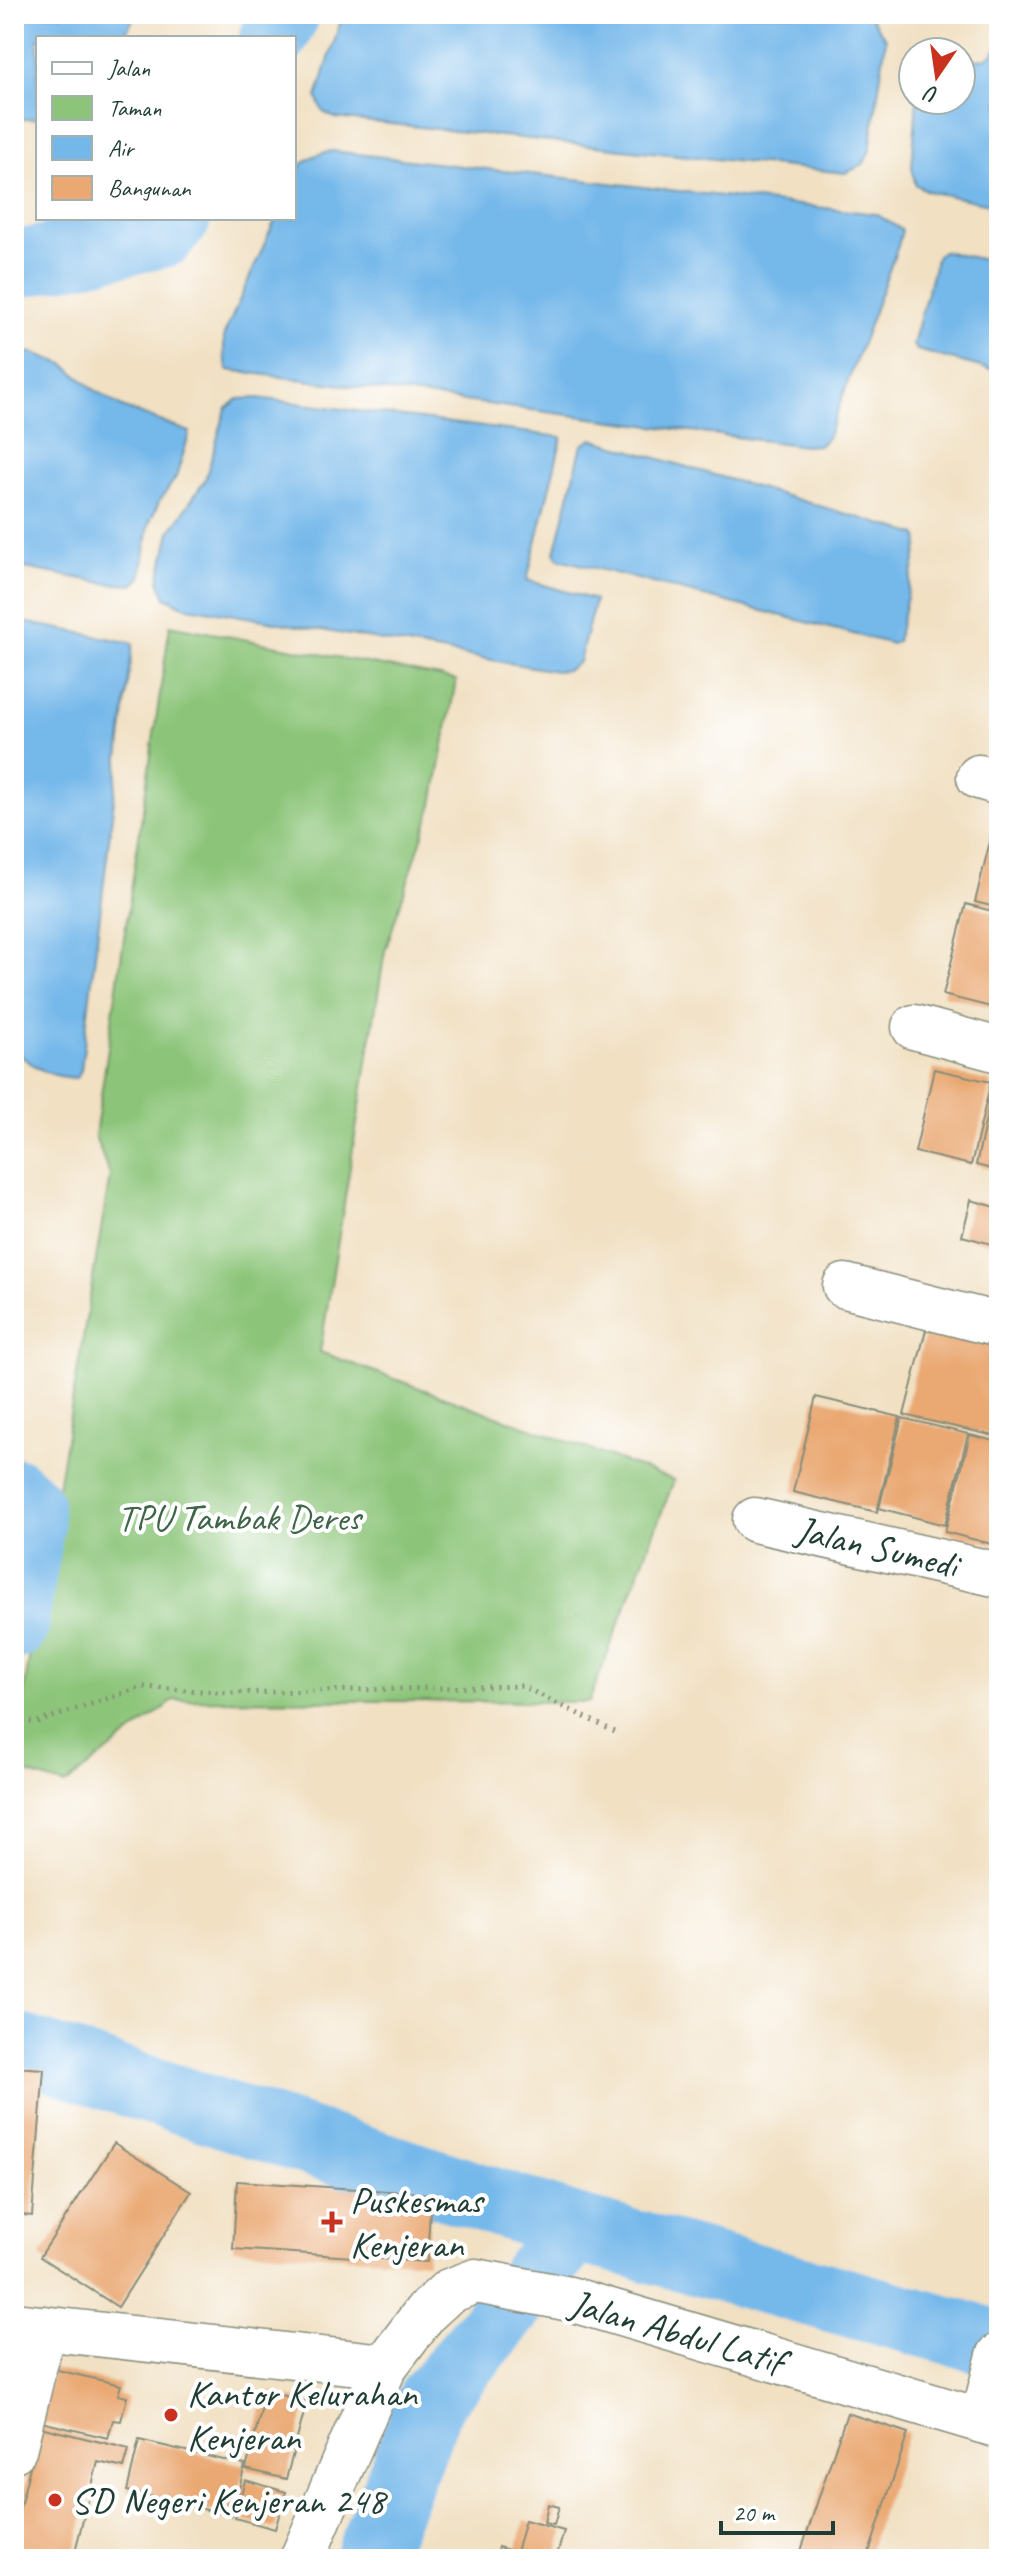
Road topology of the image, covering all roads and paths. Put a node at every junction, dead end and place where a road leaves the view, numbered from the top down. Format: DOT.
graph roads {
  1 [pos="914,1027"];
  2 [pos="999,1050"];
  3 [pos="845,1286"];
  4 [pos="999,1325"];
  5 [pos="755,1520"];
  6 [pos="999,1575"];
  7 [pos="14,1719"];
  8 [pos="615,1732"];
  9 [pos="29,2327"];
  10 [pos="385,2366"];
  11 [pos="993,2398"];
  12 [pos="14,2450"];
  13 [pos="302,2559"];
  1 -- 2 [label="main road"];
  3 -- 4 [label="main road"];
  5 -- 6 [label="main road, Jalan Sumedi"];
  7 -- 8 [label="path"];
  9 -- 10 [label="main road"];
  9 -- 12 [label="main road"];
  10 -- 11 [label="main road, Jalan Abdul Latif"];
  10 -- 13 [label="main road, Jalan Abdul Latif"];
}
